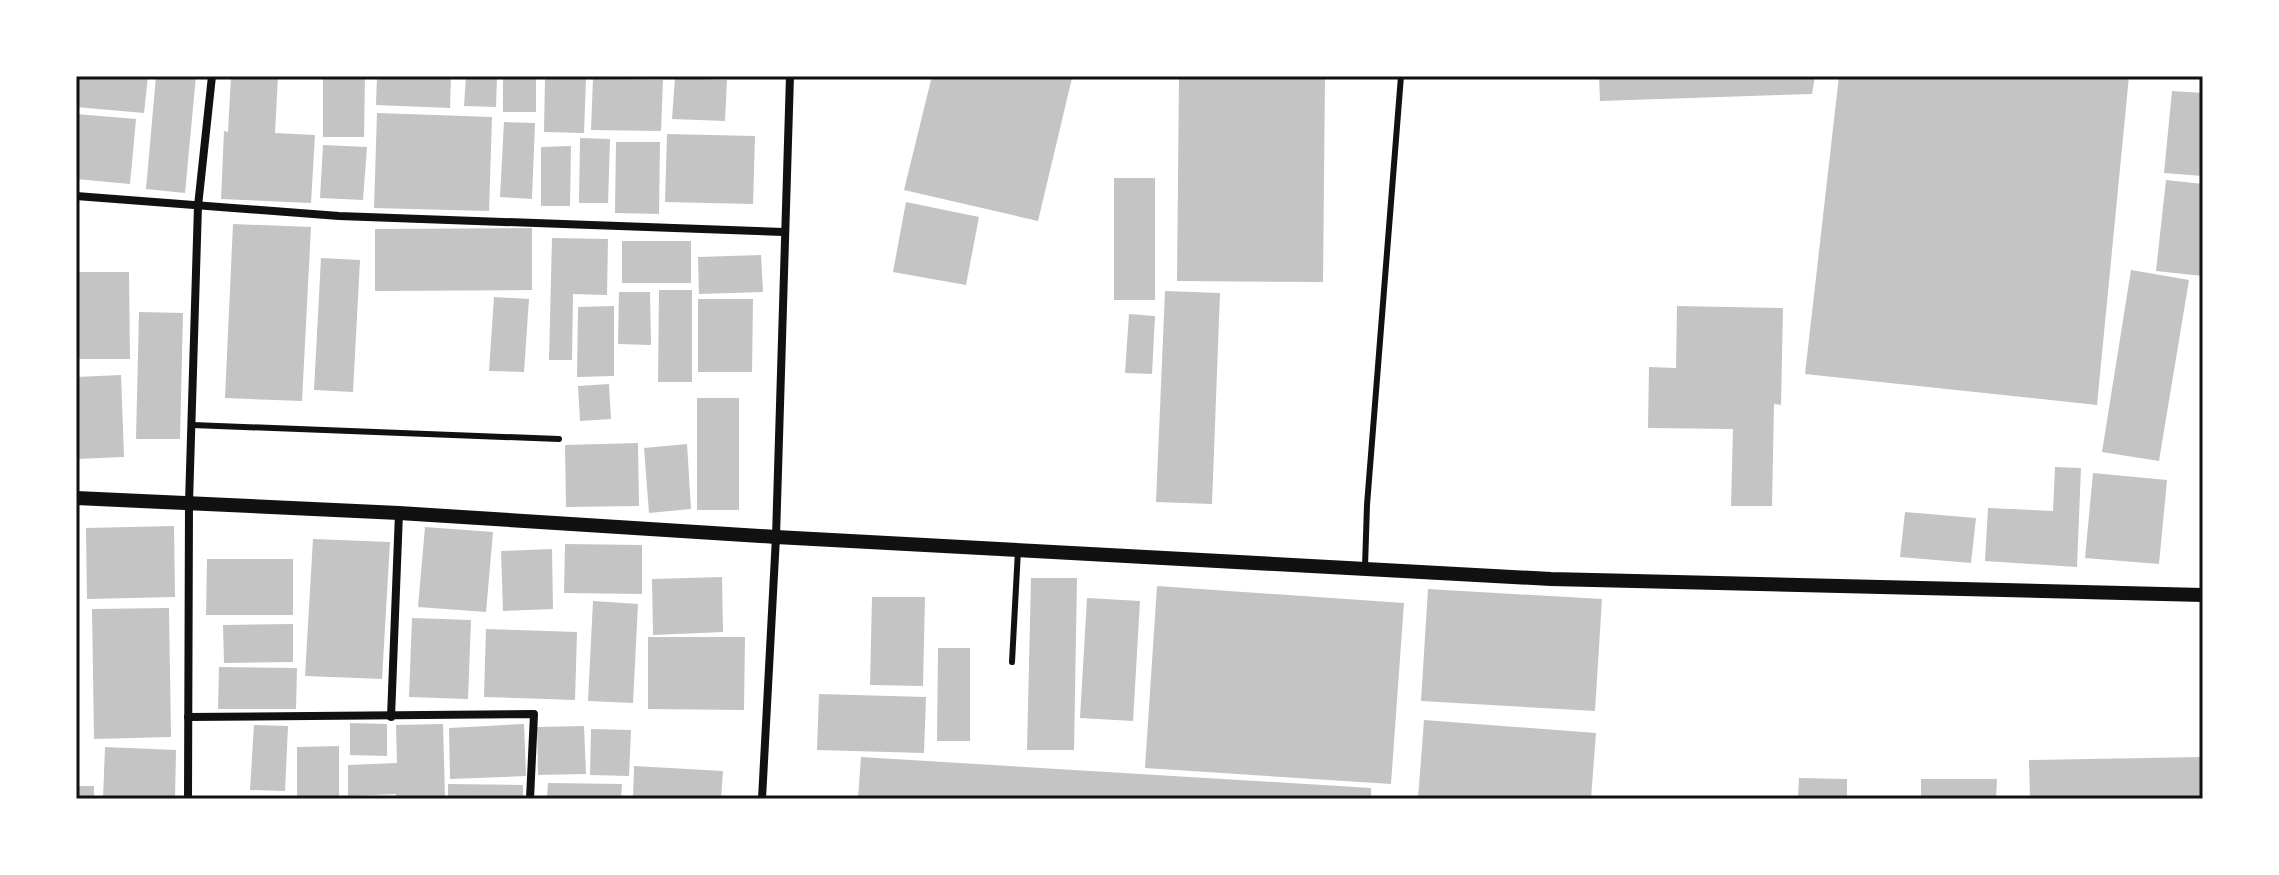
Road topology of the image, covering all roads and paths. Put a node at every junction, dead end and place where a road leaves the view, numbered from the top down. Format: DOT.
graph roads {
  1 [pos="212,76"];
  2 [pos="790,76"];
  3 [pos="1401,76"];
  4 [pos="76,196"];
  5 [pos="198,206"];
  6 [pos="784,232"];
  7 [pos="192,425"];
  8 [pos="559,439"];
  9 [pos="76,498"];
  10 [pos="189,503"];
  11 [pos="399,513"];
  12 [pos="776,537"];
  13 [pos="1018,550"];
  14 [pos="1365,569"];
  15 [pos="2203,595"];
  16 [pos="1012,662"];
  17 [pos="188,717"];
  18 [pos="391,717"];
  19 [pos="188,799"];
  20 [pos="530,799"];
  21 [pos="762,799"];
  1 -- 5 [label="street"];
  2 -- 6 [label="street"];
  3 -- 14 [label="lane"];
  4 -- 5 [label="street"];
  5 -- 6 [label="street"];
  5 -- 7 [label="street"];
  6 -- 12 [label="street"];
  7 -- 8 [label="lane"];
  7 -- 10 [label="street"];
  9 -- 10 [label="street"];
  10 -- 11 [label="street"];
  10 -- 17 [label="street"];
  11 -- 12 [label="street"];
  11 -- 18 [label="street"];
  12 -- 13 [label="street"];
  12 -- 21 [label="street"];
  13 -- 14 [label="street"];
  13 -- 16 [label="lane"];
  14 -- 15 [label="street"];
  17 -- 18 [label="street"];
  17 -- 19 [label="street"];
  18 -- 20 [label="street"];
}
